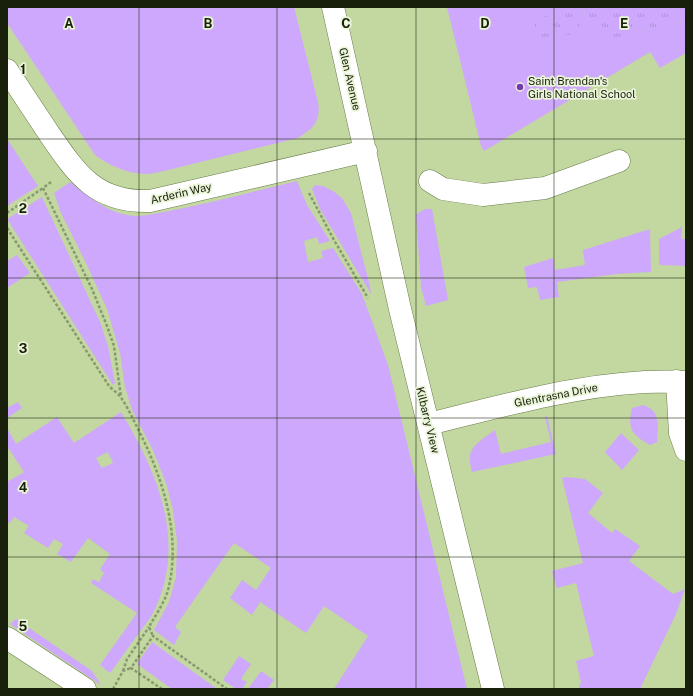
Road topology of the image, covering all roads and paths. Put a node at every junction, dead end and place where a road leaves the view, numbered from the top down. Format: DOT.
graph roads {
  1 [pos="333,7"];
  2 [pos="7,70"];
  3 [pos="366,151"];
  4 [pos="619,161"];
  5 [pos="304,164"];
  6 [pos="70,165"];
  7 [pos="430,181"];
  8 [pos="43,188"];
  9 [pos="7,213"];
  10 [pos="7,228"];
  11 [pos="400,309"];
  12 [pos="681,382"];
  13 [pos="122,398"];
  14 [pos="429,424"];
  15 [pos="686,450"];
  16 [pos="149,627"];
  17 [pos="153,636"];
  18 [pos="7,638"];
  19 [pos="131,668"];
  20 [pos="123,671"];
  21 [pos="85,689"];
  22 [pos="112,689"];
  23 [pos="162,689"];
  24 [pos="227,689"];
  25 [pos="493,689"];
  1 -- 3 [label="street, Glen Avenue"];
  2 -- 6 [label="street, Arderin Way"];
  3 -- 5 [label="street, Arderin Way"];
  3 -- 11 [label="street, Kilbarry View"];
  4 -- 7 [label="street"];
  5 -- 6 [label="street, Arderin Way"];
  5 -- 11 [label="path"];
  6 -- 8 [label="path"];
  8 -- 9 [label="path"];
  8 -- 13 [label="path"];
  10 -- 13 [label="path"];
  11 -- 14 [label="street, Kilbarry View"];
  12 -- 14 [label="street, Glentrasna Drive"];
  12 -- 15 [label="street"];
  13 -- 16 [label="path"];
  14 -- 25 [label="street, Kilbarry View"];
  16 -- 17 [label="path"];
  16 -- 20 [label="path"];
  17 -- 19 [label="path"];
  17 -- 24 [label="path"];
  18 -- 21 [label="street"];
  19 -- 20 [label="path"];
  19 -- 23 [label="path"];
  20 -- 22 [label="path"];
}
